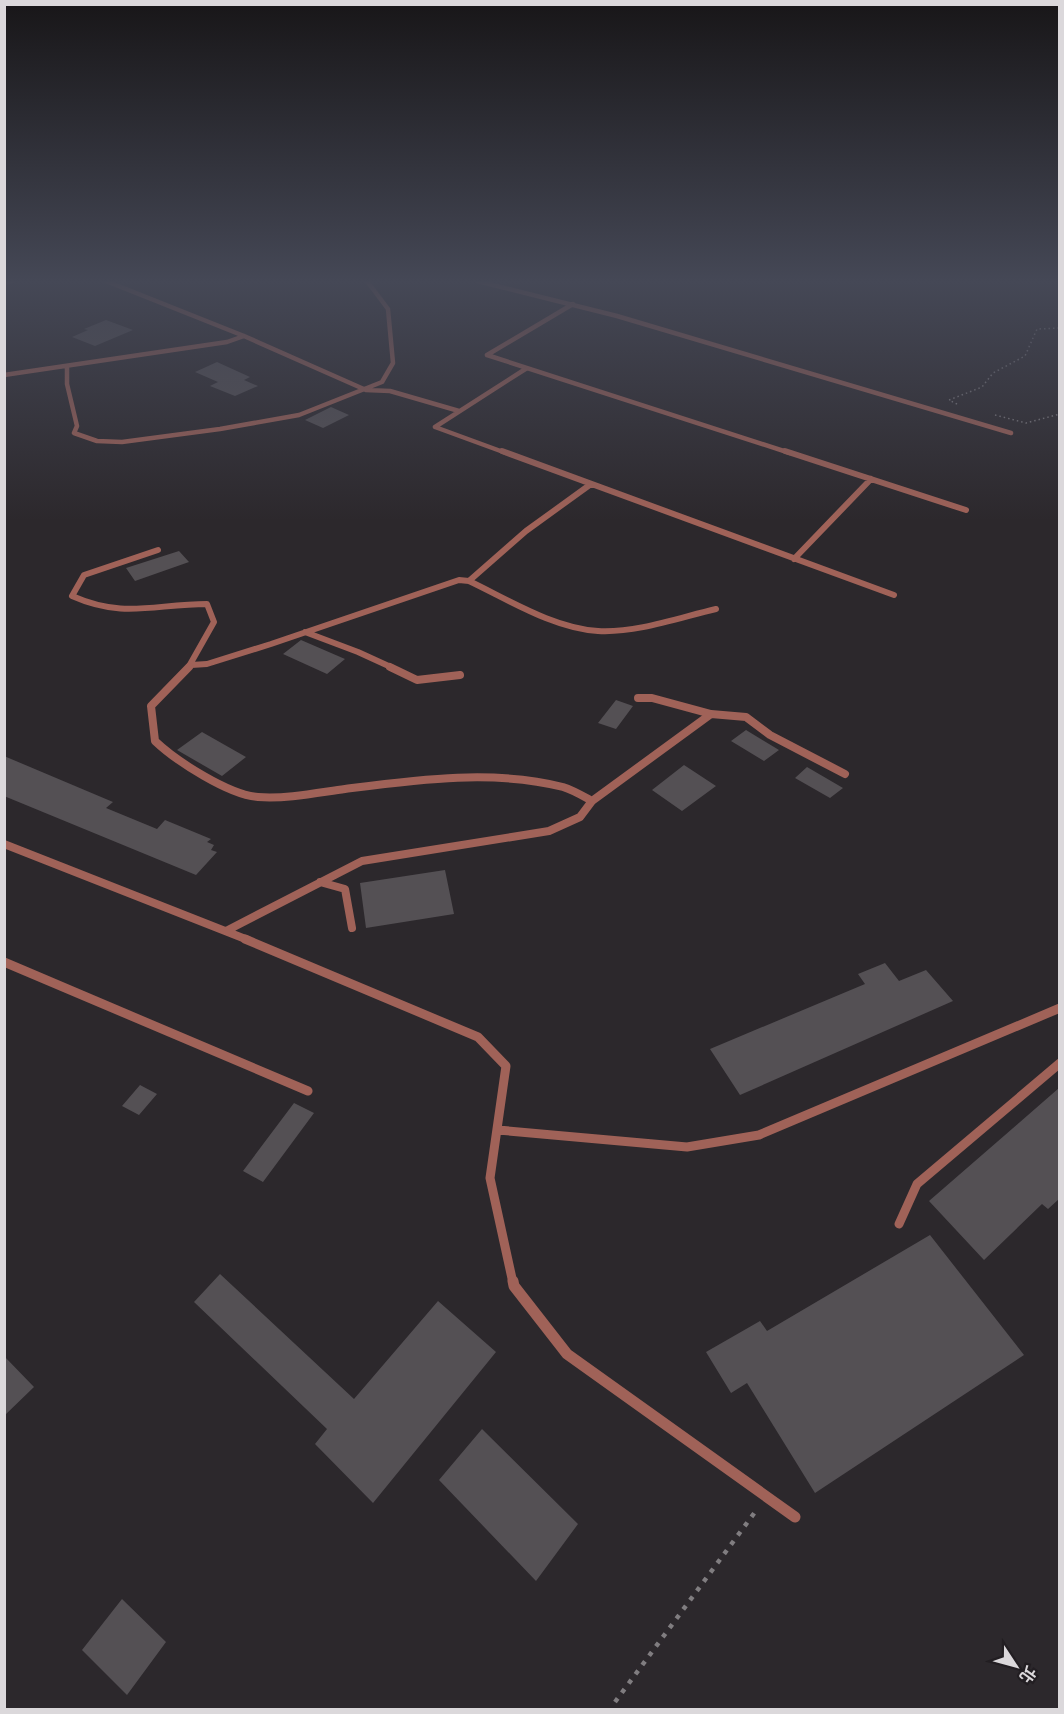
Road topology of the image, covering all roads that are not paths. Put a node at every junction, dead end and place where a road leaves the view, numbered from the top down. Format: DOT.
graph roads {
  1 [pos="100,361"];
  2 [pos="300,361"];
  3 [pos="393,361"];
  4 [pos="505,361"];
  5 [pos="766,361"];
  6 [pos="67,366"];
  7 [pos="527,368"];
  8 [pos="4,375"];
  9 [pos="366,390"];
  10 [pos="459,411"];
  11 [pos="1011,433"];
  12 [pos="871,479"];
  13 [pos="591,484"];
  14 [pos="966,510"];
  15 [pos="158,550"];
  16 [pos="794,559"];
  17 [pos="469,581"];
  18 [pos="894,595"];
  19 [pos="716,609"];
  20 [pos="305,632"];
  21 [pos="191,665"];
  22 [pos="460,675"];
  23 [pos="638,698"];
  24 [pos="711,714"];
  25 [pos="845,774"];
  26 [pos="592,801"];
  27 [pos="4,843"];
  28 [pos="320,882"];
  29 [pos="352,928"];
  30 [pos="226,932"];
  31 [pos="4,962"];
  32 [pos="1059,1008"];
  33 [pos="1059,1063"];
  34 [pos="308,1091"];
  35 [pos="498,1130"];
  36 [pos="900,1224"];
  37 [pos="795,1517"];
  1 -- 6 [label="lane"];
  2 -- 9 [label="lane"];
  3 -- 9 [label="lane"];
  4 -- 7 [label="lane"];
  5 -- 11 [label="lane"];
  6 -- 8 [label="lane"];
  6 -- 9 [label="lane"];
  7 -- 10 [label="lane"];
  7 -- 12 [label="lane"];
  9 -- 10 [label="lane"];
  10 -- 13 [label="lane"];
  12 -- 14 [label="lane"];
  12 -- 16 [label="lane"];
  13 -- 16 [label="lane"];
  13 -- 17 [label="lane"];
  15 -- 21 [label="lane"];
  16 -- 18 [label="lane"];
  17 -- 19 [label="lane"];
  17 -- 20 [label="lane"];
  20 -- 21 [label="lane"];
  20 -- 22 [label="lane"];
  21 -- 26 [label="lane"];
  23 -- 24 [label="lane"];
  24 -- 25 [label="lane"];
  24 -- 26 [label="lane"];
  26 -- 28 [label="lane"];
  27 -- 30 [label="lane"];
  28 -- 29 [label="lane"];
  28 -- 30 [label="lane"];
  30 -- 35 [label="lane"];
  31 -- 34 [label="lane"];
  32 -- 35 [label="lane"];
  33 -- 36 [label="lane"];
  35 -- 37 [label="lane"];
}
